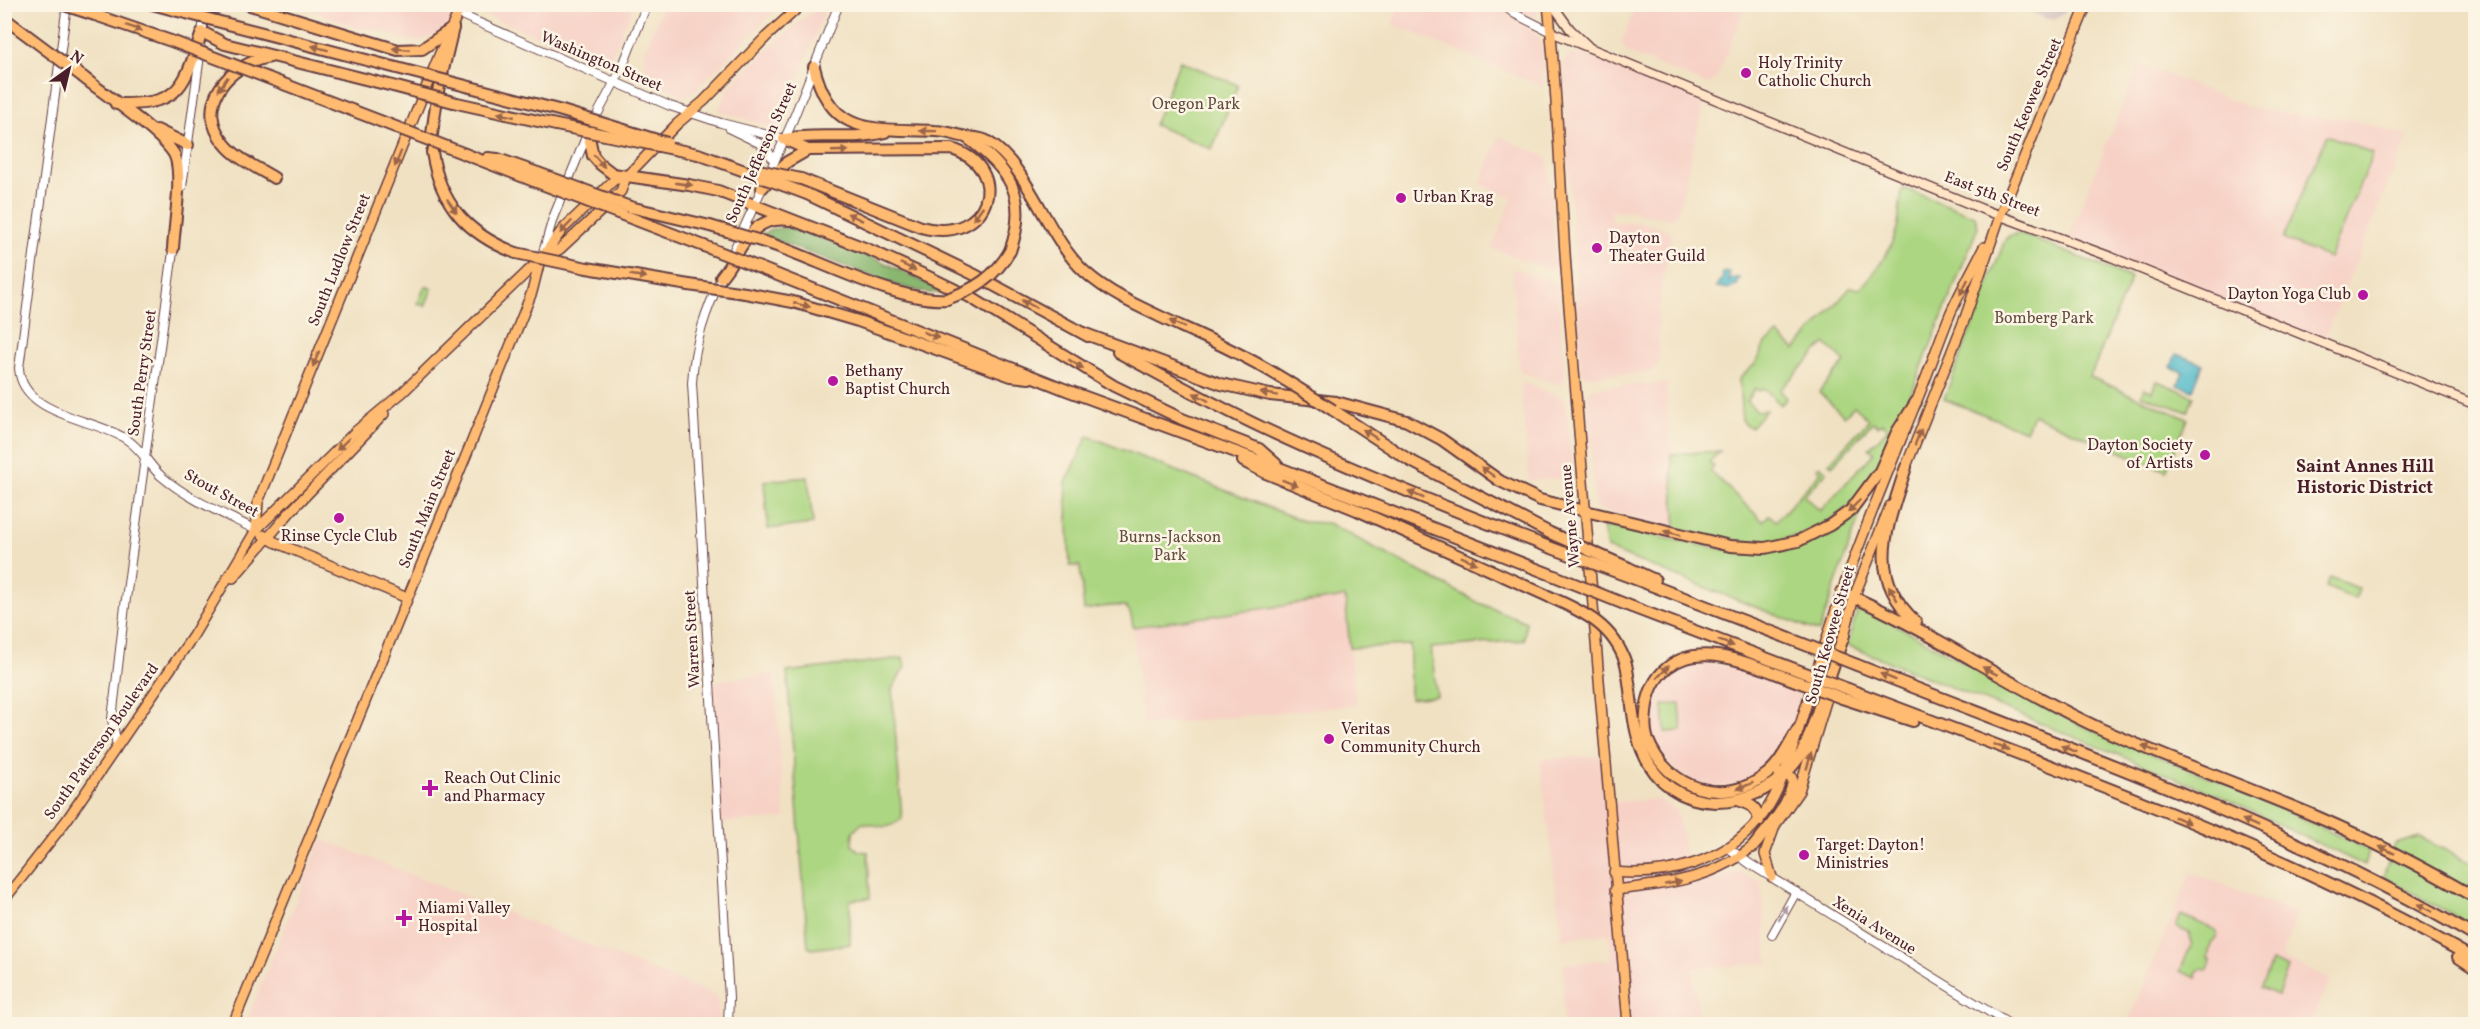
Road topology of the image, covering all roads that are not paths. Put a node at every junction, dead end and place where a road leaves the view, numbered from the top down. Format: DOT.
graph roads {
  1 [pos="61,4"];
  2 [pos="67,4"];
  3 [pos="152,4"];
  4 [pos="205,4"];
  5 [pos="247,4"];
  6 [pos="436,4"];
  7 [pos="462,4"];
  8 [pos="647,4"];
  9 [pos="802,4"];
  10 [pos="839,4"];
  11 [pos="1502,4"];
  12 [pos="1550,4"];
  13 [pos="2087,4"];
  14 [pos="458,14"];
  15 [pos="4,18"];
  16 [pos="453,28"];
  17 [pos="202,32"];
  18 [pos="1551,32"];
  19 [pos="1593,50"];
  20 [pos="273,57"];
  21 [pos="814,66"];
  22 [pos="615,82"];
  23 [pos="116,104"];
  24 [pos="690,112"];
  25 [pos="133,116"];
  26 [pos="721,123"];
  27 [pos="889,131"];
  28 [pos="588,132"];
  29 [pos="432,134"];
  30 [pos="966,137"];
  31 [pos="784,139"];
  32 [pos="188,145"];
  33 [pos="808,150"];
  34 [pos="432,152"];
  35 [pos="698,154"];
  36 [pos="774,161"];
  37 [pos="731,166"];
  38 [pos="626,177"];
  39 [pos="274,178"];
  40 [pos="762,188"];
  41 [pos="755,204"];
  42 [pos="627,211"];
  43 [pos="2000,216"];
  44 [pos="795,221"];
  45 [pos="173,249"];
  46 [pos="540,260"];
  47 [pos="721,277"];
  48 [pos="706,310"];
  49 [pos="1083,333"];
  50 [pos="1043,380"];
  51 [pos="403,392"];
  52 [pos="1916,402"];
  53 [pos="2475,405"];
  54 [pos="1219,447"];
  55 [pos="146,456"];
  56 [pos="1906,467"];
  57 [pos="1282,469"];
  58 [pos="1586,511"];
  59 [pos="256,530"];
  60 [pos="267,537"];
  61 [pos="1630,573"];
  62 [pos="1842,592"];
  63 [pos="218,597"];
  64 [pos="1854,597"];
  65 [pos="407,598"];
  66 [pos="1844,635"];
  67 [pos="1932,637"];
  68 [pos="1804,678"];
  69 [pos="1798,729"];
  70 [pos="117,746"];
  71 [pos="1767,774"];
  72 [pos="1784,775"];
  73 [pos="1740,801"];
  74 [pos="1759,821"];
  75 [pos="1775,826"];
  76 [pos="1753,847"];
  77 [pos="1727,848"];
  78 [pos="1740,856"];
  79 [pos="1614,873"];
  80 [pos="1772,877"];
  81 [pos="1615,890"];
  82 [pos="1796,892"];
  83 [pos="2475,898"];
  84 [pos="4,900"];
  85 [pos="2382,909"];
  86 [pos="1772,935"];
  87 [pos="2475,937"];
  88 [pos="2475,960"];
  89 [pos="2475,969"];
  90 [pos="232,1024"];
  91 [pos="728,1024"];
  92 [pos="1628,1024"];
  93 [pos="2009,1024"];
  1 -- 42 [label="highway, one-way, bridge"];
  2 -- 55 [label="street, Stout Street"];
  35 -- 3 [label="highway, one-way, bridge"];
  4 -- 17 [label="street, South Perry Street"];
  16 -- 5 [label="highway, one-way"];
  6 -- 14 [label="street, Washington Street"];
  7 -- 14 [label="main road, South Ludlow Street"];
  8 -- 22 [label="street, South Main Street"];
  9 -- 24 [label="main road, South Patterson Boulevard"];
  10 -- 21 [label="street, South Jefferson Street"];
  11 -- 18 [label="street, East 5th Street"];
  12 -- 18 [label="main road, Wayne Avenue"];
  12 -- 19 [label="main road"];
  13 -- 43 [label="main road, South Keowee Street"];
  14 -- 16 [label="main road, South Ludlow Street"];
  14 -- 22 [label="street, Washington Street"];
  15 -- 23 [label="highway, bridge"];
  16 -- 29 [label="highway"];
  16 -- 59 [label="main road, South Ludlow Street, one-way"];
  17 -- 20 [label="highway"];
  17 -- 23 [label="highway"];
  17 -- 32 [label="street, South Perry Street"];
  18 -- 19 [label="main road, East 5th Street"];
  18 -- 58 [label="main road, Wayne Avenue"];
  19 -- 43 [label="main road, East 5th Street"];
  35 -- 20 [label="highway, one-way, bridge"];
  20 -- 39 [label="highway, one-way"];
  21 -- 27 [label="highway"];
  21 -- 31 [label="street, South Jefferson Street"];
  22 -- 24 [label="street, Washington Street"];
  22 -- 28 [label="street, South Main Street"];
  23 -- 25 [label="highway"];
  24 -- 26 [label="street, Washington Street"];
  24 -- 38 [label="main road, South Patterson Boulevard"];
  25 -- 32 [label="highway"];
  25 -- 45 [label="highway"];
  26 -- 31 [label="street"];
  26 -- 36 [label="street"];
  30 -- 27 [label="highway, one-way"];
  27 -- 31 [label="highway"];
  28 -- 38 [label="highway, one-way"];
  28 -- 46 [label="street, South Main Street"];
  30 -- 42 [label="highway, bridge"];
  61 -- 30 [label="highway, one-way, bridge"];
  31 -- 33 [label="highway"];
  31 -- 36 [label="street, South Jefferson Street"];
  32 -- 45 [label="street, South Perry Street"];
  33 -- 37 [label="highway, one-way, bridge"];
  33 -- 40 [label="highway"];
  34 -- 50 [label="highway, one-way, bridge"];
  35 -- 37 [label="highway"];
  36 -- 40 [label="street, South Jefferson Street"];
  49 -- 37 [label="highway, one-way, bridge"];
  38 -- 41 [label="highway, one-way"];
  38 -- 46 [label="main road, South Patterson Boulevard"];
  40 -- 41 [label="street, South Jefferson Street"];
  41 -- 44 [label="highway"];
  41 -- 47 [label="street, South Jefferson Street"];
  42 -- 50 [label="highway, one-way, bridge"];
  43 -- 52 [label="main road, South Keowee Street, one-way"];
  43 -- 53 [label="main road, East 5th Street"];
  56 -- 43 [label="main road, South Keowee Street, one-way"];
  44 -- 47 [label="highway"];
  44 -- 57 [label="highway, one-way"];
  45 -- 55 [label="street, South Perry Street"];
  46 -- 51 [label="main road, South Patterson Boulevard"];
  46 -- 65 [label="main road, South Main Street"];
  47 -- 48 [label="street, South Jefferson Street"];
  48 -- 91 [label="street, Warren Street"];
  58 -- 49 [label="highway, one-way"];
  61 -- 49 [label="highway, one-way, bridge"];
  50 -- 54 [label="highway"];
  51 -- 59 [label="main road, South Patterson Boulevard, one-way"];
  51 -- 60 [label="main road, South Patterson Boulevard"];
  52 -- 58 [label="highway, one-way"];
  52 -- 62 [label="main road, South Keowee Street"];
  54 -- 57 [label="highway"];
  54 -- 73 [label="highway, one-way, bridge"];
  55 -- 59 [label="street, Stout Street"];
  55 -- 70 [label="street, South Perry Street"];
  56 -- 64 [label="main road, South Keowee Street"];
  67 -- 56 [label="highway, one-way"];
  57 -- 68 [label="highway, one-way, bridge"];
  58 -- 79 [label="main road, Wayne Avenue"];
  59 -- 60 [label="main road, Stout Street"];
  59 -- 63 [label="main road, South Patterson Boulevard"];
  60 -- 63 [label="main road, South Patterson Boulevard"];
  60 -- 65 [label="main road, Stout Street"];
  87 -- 61 [label="highway, one-way, bridge"];
  62 -- 64 [label="highway"];
  62 -- 69 [label="main road, South Keowee Street"];
  63 -- 70 [label="main road, South Patterson Boulevard"];
  64 -- 66 [label="main road, South Keowee Street"];
  64 -- 67 [label="highway"];
  65 -- 90 [label="main road, South Main Street"];
  66 -- 72 [label="highway"];
  75 -- 66 [label="main road, South Keowee Street, one-way"];
  83 -- 67 [label="highway, one-way"];
  71 -- 68 [label="highway, one-way"];
  68 -- 85 [label="highway, one-way, bridge"];
  69 -- 71 [label="highway"];
  69 -- 72 [label="main road, South Keowee Street"];
  70 -- 84 [label="main road, South Patterson Boulevard"];
  71 -- 72 [label="highway"];
  72 -- 73 [label="highway"];
  72 -- 74 [label="main road, South Keowee Street"];
  72 -- 76 [label="highway"];
  73 -- 74 [label="highway"];
  74 -- 77 [label="main road, South Keowee Street"];
  75 -- 76 [label="main road, South Keowee Street"];
  75 -- 80 [label="main road"];
  76 -- 78 [label="main road, South Keowee Street"];
  77 -- 78 [label="street, Xenia Avenue"];
  77 -- 79 [label="main road, South Keowee Street"];
  78 -- 80 [label="street, Xenia Avenue"];
  81 -- 78 [label="main road, South Keowee Street, one-way"];
  79 -- 81 [label="main road, Wayne Avenue"];
  80 -- 82 [label="street, Xenia Avenue"];
  81 -- 92 [label="main road, Wayne Avenue"];
  86 -- 82 [label="street, one-way"];
  82 -- 93 [label="street, Xenia Avenue"];
  85 -- 88 [label="highway"];
  85 -- 89 [label="highway"];
}
